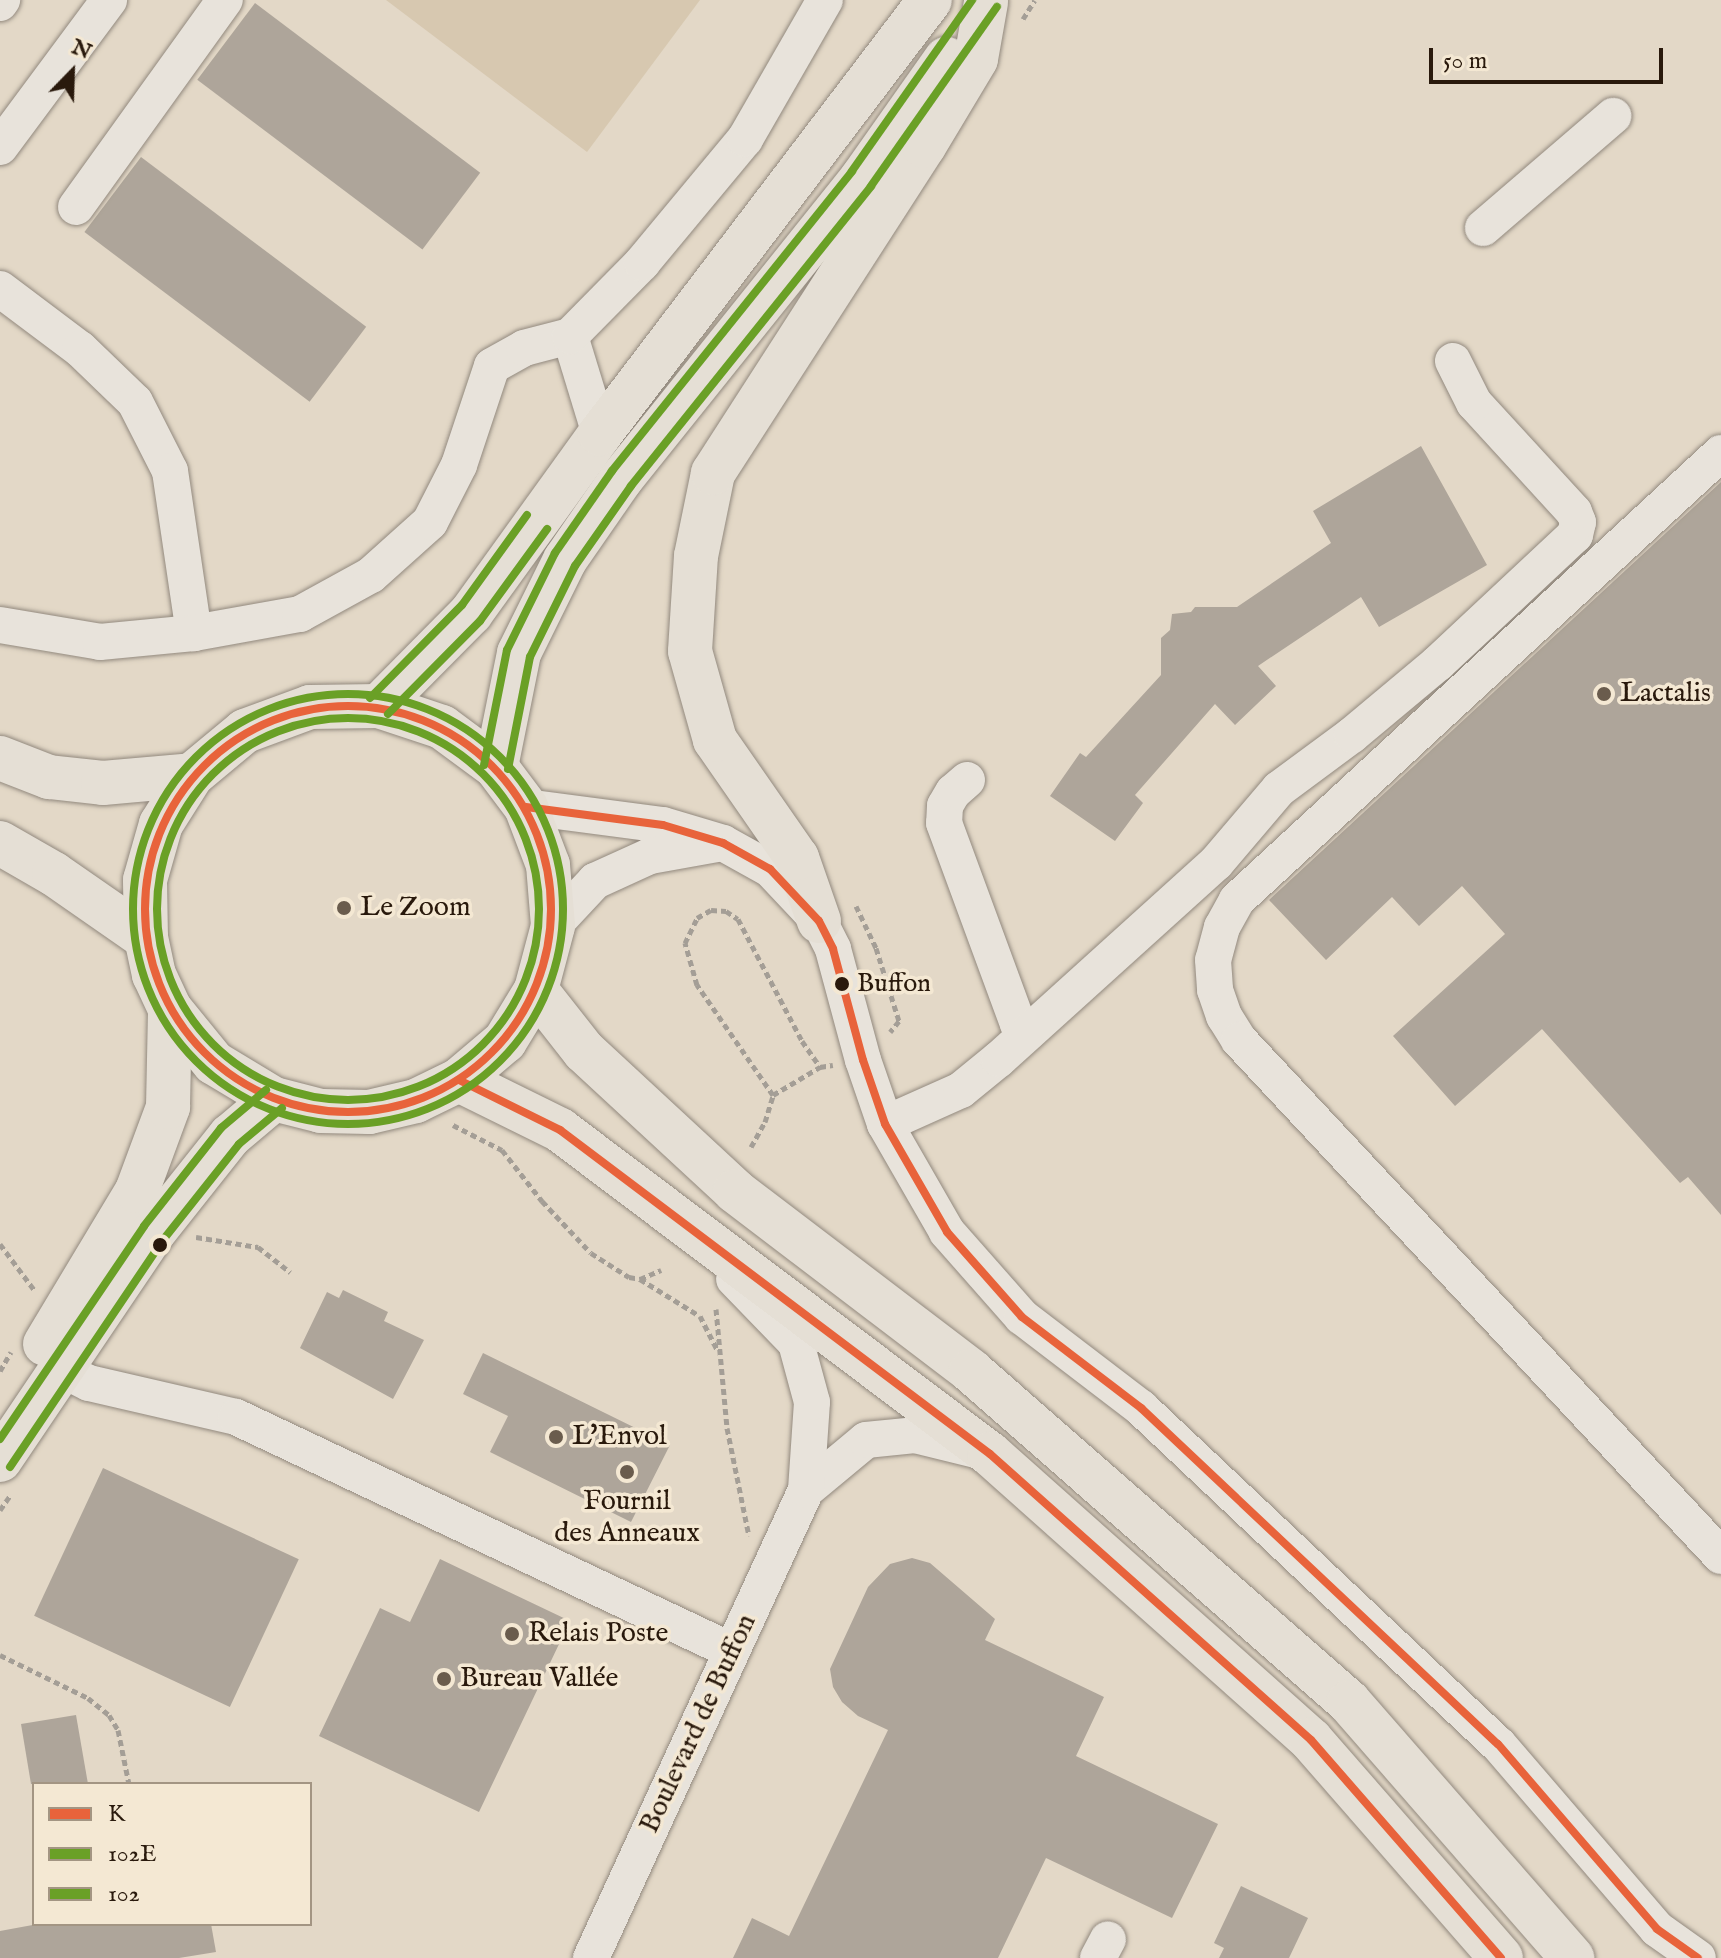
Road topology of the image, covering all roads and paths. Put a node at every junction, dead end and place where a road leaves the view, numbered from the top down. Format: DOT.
graph roads {
  1 [pos="109,0"];
  2 [pos="225,0"];
  3 [pos="825,0"];
  4 [pos="930,0"];
  5 [pos="1035,0"];
  6 [pos="997,9"];
  7 [pos="1613,116"];
  8 [pos="0,147"];
  9 [pos="76,207"];
  10 [pos="1483,228"];
  11 [pos="0,289"];
  12 [pos="570,336"];
  13 [pos="1453,361"];
  14 [pos="600,434"];
  15 [pos="1721,453"];
  16 [pos="0,625"];
  17 [pos="194,633"];
  18 [pos="379,706"];
  19 [pos="0,758"];
  20 [pos="496,767"];
  21 [pos="192,775"];
  22 [pos="967,780"];
  23 [pos="526,807"];
  24 [pos="0,843"];
  25 [pos="723,843"];
  26 [pos="835,909"];
  27 [pos="553,926"];
  28 [pos="146,938"];
  29 [pos="536,990"];
  30 [pos="170,1009"];
  31 [pos="892,1030"];
  32 [pos="1028,1033"];
  33 [pos="835,1065"];
  34 [pos="820,1067"];
  35 [pos="773,1095"];
  36 [pos="274,1099"];
  37 [pos="456,1111"];
  38 [pos="885,1124"];
  39 [pos="751,1147"];
  40 [pos="654,1198"];
  41 [pos="195,1237"];
  42 [pos="0,1244"];
  43 [pos="661,1270"];
  44 [pos="290,1272"];
  45 [pos="640,1279"];
  46 [pos="41,1300"];
  47 [pos="710,1300"];
  48 [pos="720,1356"];
  49 [pos="61,1369"];
  50 [pos="0,1415"];
  51 [pos="990,1454"];
  52 [pos="0,1460"];
  53 [pos="806,1490"];
  54 [pos="750,1538"];
  55 [pos="1721,1556"];
  56 [pos="732,1651"];
  57 [pos="0,1655"];
  58 [pos="129,1782"];
  59 [pos="591,1958"];
  60 [pos="1501,1958"];
  61 [pos="1572,1958"];
  62 [pos="1698,1958"];
  1 -- 8 [label="street"];
  2 -- 9 [label="street"];
  3 -- 12 [label="street"];
  4 -- 14 [label="main road"];
  5 -- 6 [label="path"];
  6 -- 20 [label="main road"];
  6 -- 26 [label="main road"];
  7 -- 10 [label="street"];
  11 -- 17 [label="street"];
  12 -- 14 [label="street"];
  12 -- 17 [label="street"];
  13 -- 32 [label="street"];
  14 -- 18 [label="main road"];
  15 -- 55 [label="street"];
  16 -- 17 [label="street"];
  18 -- 20 [label="main road"];
  18 -- 21 [label="main road"];
  19 -- 21 [label="main road"];
  20 -- 23 [label="main road"];
  21 -- 28 [label="main road"];
  22 -- 32 [label="street"];
  23 -- 25 [label="street"];
  23 -- 27 [label="main road"];
  24 -- 28 [label="main road"];
  25 -- 26 [label="street"];
  25 -- 27 [label="street"];
  26 -- 31 [label="path"];
  26 -- 38 [label="street"];
  27 -- 29 [label="main road"];
  28 -- 30 [label="main road"];
  29 -- 37 [label="main road"];
  29 -- 61 [label="main road"];
  30 -- 36 [label="main road"];
  30 -- 50 [label="main road"];
  32 -- 38 [label="street"];
  33 -- 34 [label="path"];
  34 -- 35 [label="path"];
  34 -- 35 [label="path"];
  35 -- 39 [label="path"];
  36 -- 37 [label="main road"];
  36 -- 49 [label="main road"];
  37 -- 40 [label="main road"];
  37 -- 45 [label="path"];
  38 -- 62 [label="street"];
  40 -- 51 [label="main road"];
  40 -- 53 [label="street"];
  41 -- 44 [label="path"];
  42 -- 46 [label="path"];
  43 -- 45 [label="path"];
  45 -- 48 [label="path"];
  47 -- 48 [label="path"];
  48 -- 54 [label="path"];
  49 -- 52 [label="main road"];
  49 -- 56 [label="street"];
  51 -- 53 [label="street"];
  51 -- 60 [label="main road"];
  53 -- 56 [label="street, Boulevard de Buffon"];
  56 -- 59 [label="street, Boulevard de Buffon"];
  57 -- 58 [label="path"];
}
